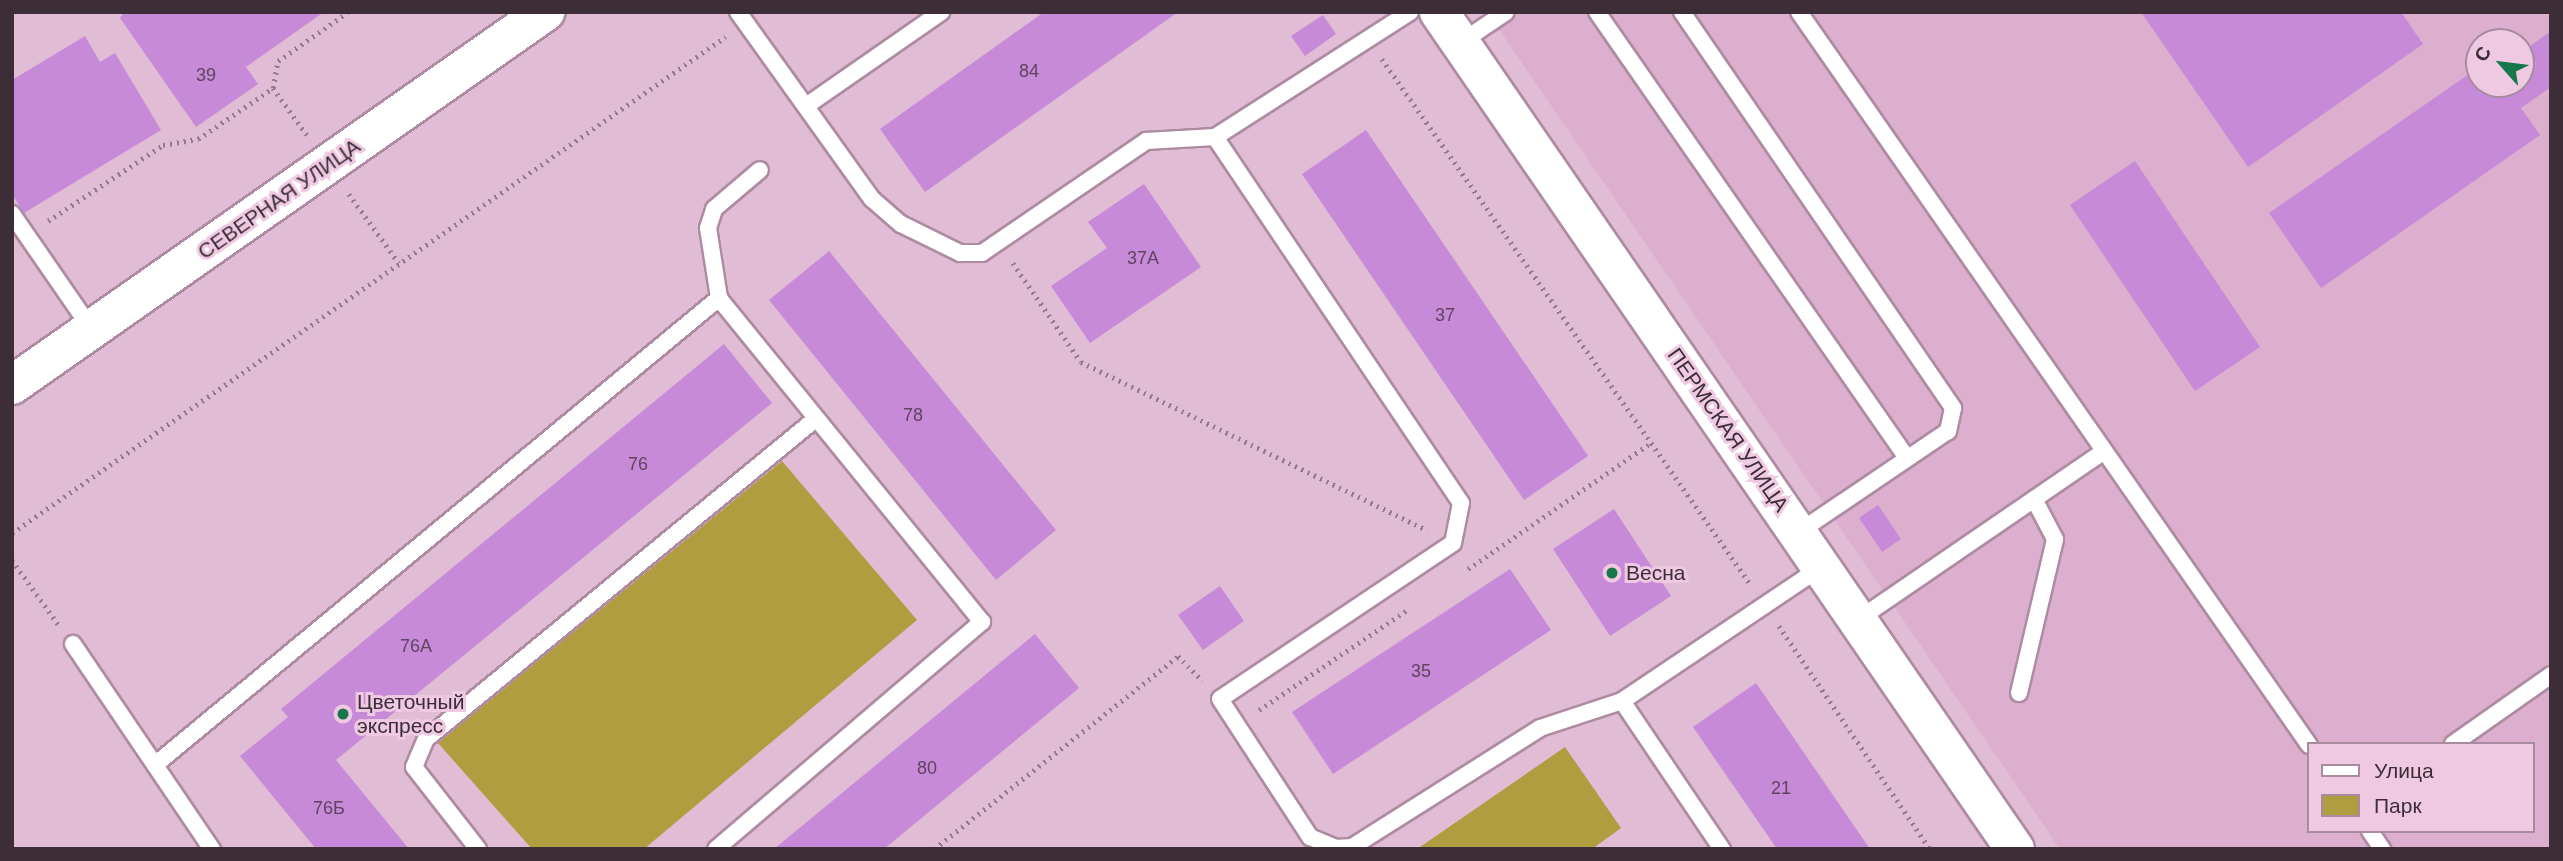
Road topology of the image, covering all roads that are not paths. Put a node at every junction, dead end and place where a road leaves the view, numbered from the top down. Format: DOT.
graph roads {
  1 [pos="545,12"];
  2 [pos="941,12"];
  3 [pos="1410,12"];
  4 [pos="1439,12"];
  5 [pos="1506,12"];
  6 [pos="1597,12"];
  7 [pos="1682,12"];
  8 [pos="1807,15"];
  9 [pos="742,17"];
  10 [pos="1461,43"];
  11 [pos="807,106"];
  12 [pos="1215,137"];
  13 [pos="760,170"];
  14 [pos="12,214"];
  15 [pos="719,298"];
  16 [pos="92,330"];
  17 [pos="12,385"];
  18 [pos="813,421"];
  19 [pos="2104,451"];
  20 [pos="1907,458"];
  21 [pos="2034,499"];
  22 [pos="1799,532"];
  23 [pos="1822,566"];
  24 [pos="1859,619"];
  25 [pos="73,644"];
  26 [pos="2551,675"];
  27 [pos="2019,693"];
  28 [pos="1622,701"];
  29 [pos="2455,742"];
  30 [pos="2308,744"];
  31 [pos="156,764"];
  32 [pos="2371,833"];
  33 [pos="212,849"];
  34 [pos="478,849"];
  35 [pos="716,849"];
  36 [pos="1722,849"];
  37 [pos="2015,849"];
  38 [pos="2382,849"];
  1 -- 16 [label="street, СЕВЕРНАЯ УЛИЦА"];
  2 -- 11 [label="lane"];
  3 -- 12 [label="lane"];
  4 -- 10 [label="street, ПЕРМСКАЯ УЛИЦА"];
  5 -- 10 [label="lane"];
  6 -- 20 [label="lane"];
  7 -- 20 [label="lane"];
  8 -- 19 [label="lane"];
  9 -- 11 [label="lane"];
  10 -- 22 [label="street, ПЕРМСКАЯ УЛИЦА"];
  11 -- 12 [label="lane"];
  12 -- 28 [label="lane"];
  13 -- 15 [label="lane"];
  14 -- 16 [label="lane"];
  15 -- 18 [label="lane"];
  15 -- 31 [label="lane"];
  16 -- 17 [label="street, СЕВЕРНАЯ УЛИЦА"];
  18 -- 34 [label="lane"];
  18 -- 35 [label="lane"];
  19 -- 21 [label="lane"];
  19 -- 30 [label="lane"];
  20 -- 22 [label="lane"];
  21 -- 24 [label="lane"];
  21 -- 27 [label="lane"];
  22 -- 23 [label="street, ПЕРМСКАЯ УЛИЦА"];
  23 -- 24 [label="street, ПЕРМСКАЯ УЛИЦА"];
  23 -- 28 [label="lane"];
  24 -- 37 [label="street, ПЕРМСКАЯ УЛИЦА"];
  25 -- 31 [label="lane"];
  26 -- 29 [label="lane"];
  28 -- 36 [label="lane"];
  31 -- 33 [label="lane"];
  32 -- 38 [label="lane"];
}
